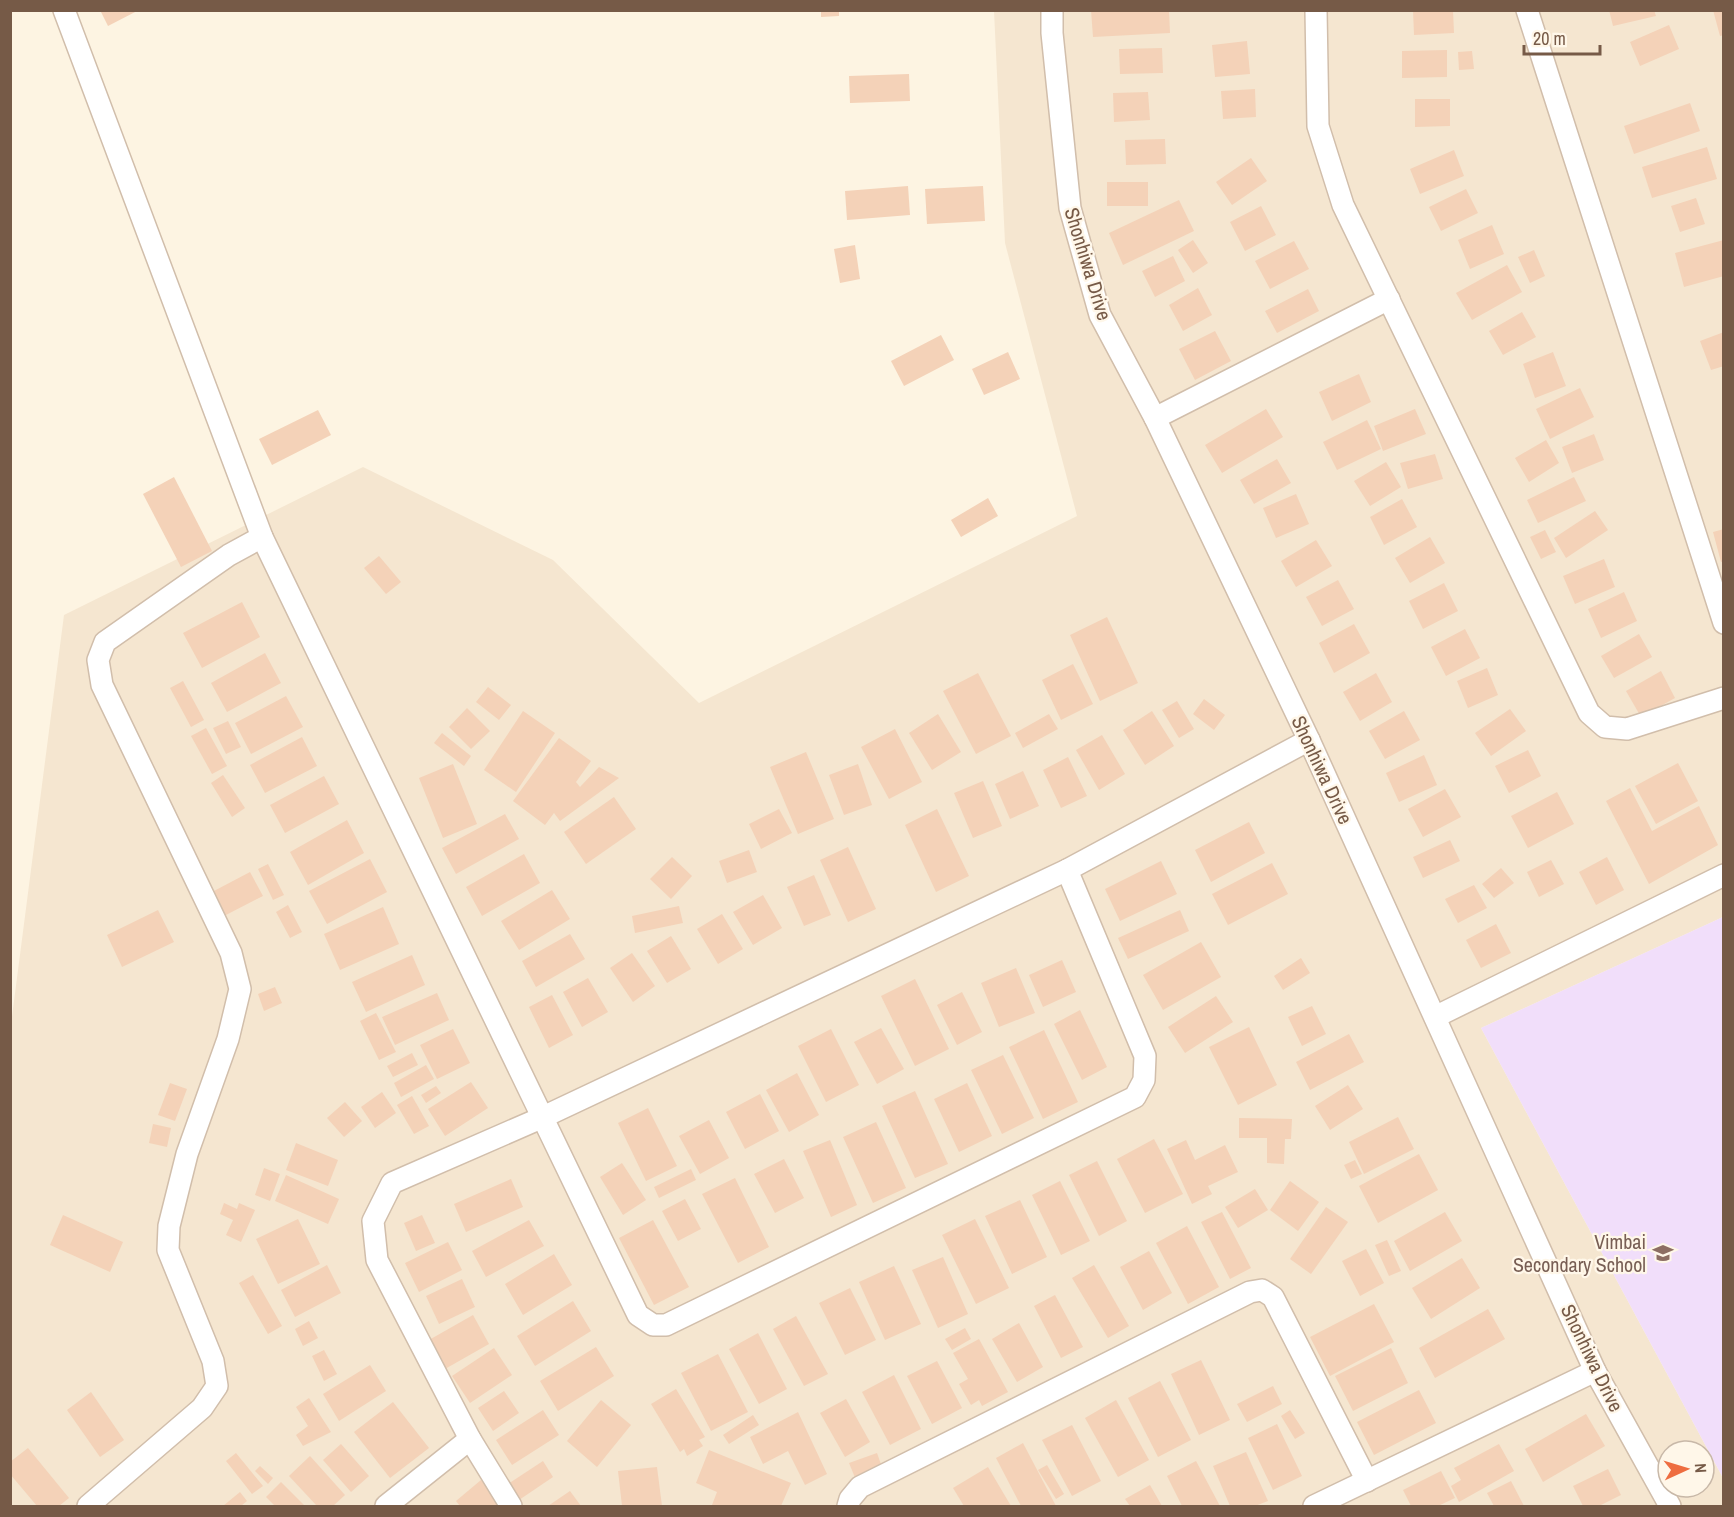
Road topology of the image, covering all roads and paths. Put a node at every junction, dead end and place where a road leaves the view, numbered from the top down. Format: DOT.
graph roads {
  1 [pos="64,10"];
  2 [pos="1052,10"];
  3 [pos="1316,10"];
  4 [pos="1527,10"];
  5 [pos="1389,299"];
  6 [pos="1155,418"];
  7 [pos="262,537"];
  8 [pos="1724,623"];
  9 [pos="1724,698"];
  10 [pos="1309,740"];
  11 [pos="1068,870"];
  12 [pos="1724,875"];
  13 [pos="1435,1017"];
  14 [pos="541,1118"];
  15 [pos="1595,1371"];
  16 [pos="470,1439"];
  17 [pos="1367,1481"];
  18 [pos="88,1506"];
  19 [pos="386,1506"];
  20 [pos="511,1506"];
  21 [pos="848,1506"];
  22 [pos="1314,1506"];
  23 [pos="1670,1506"];
  1 -- 7 [label="street"];
  2 -- 6 [label="street, Shonhiwa Drive"];
  3 -- 5 [label="street"];
  4 -- 8 [label="street"];
  5 -- 6 [label="street"];
  5 -- 9 [label="street"];
  6 -- 10 [label="street, Shonhiwa Drive"];
  7 -- 14 [label="street"];
  7 -- 18 [label="street"];
  10 -- 11 [label="street"];
  10 -- 13 [label="street, Shonhiwa Drive"];
  11 -- 14 [label="street"];
  11 -- 14 [label="street"];
  12 -- 13 [label="street"];
  13 -- 15 [label="street, Shonhiwa Drive"];
  14 -- 16 [label="street"];
  15 -- 17 [label="street"];
  15 -- 23 [label="street, Shonhiwa Drive"];
  16 -- 19 [label="street"];
  16 -- 20 [label="street"];
  17 -- 21 [label="street"];
  17 -- 22 [label="street"];
}
